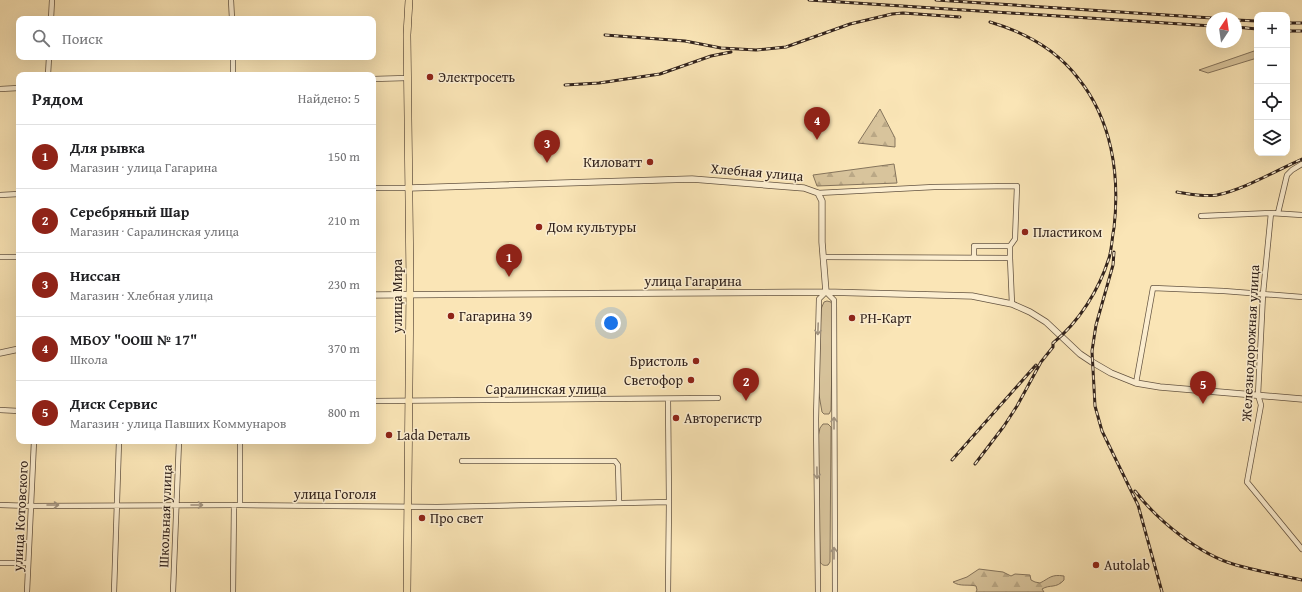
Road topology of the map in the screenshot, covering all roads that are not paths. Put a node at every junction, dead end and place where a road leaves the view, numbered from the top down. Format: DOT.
graph roads {
  1 [pos="52,0"];
  2 [pos="231,0"];
  3 [pos="409,0"];
  4 [pos="51,16"];
  5 [pos="232,16"];
  6 [pos="49,60"];
  7 [pos="233,60"];
  8 [pos="48,72"];
  9 [pos="233,72"];
  10 [pos="408,78"];
  11 [pos="376,79"];
  12 [pos="16,88"];
  13 [pos="0,89"];
  14 [pos="1302,164"];
  15 [pos="376,188"];
  16 [pos="409,188"];
  17 [pos="818,193"];
  18 [pos="16,194"];
  19 [pos="0,195"];
  20 [pos="1270,213"];
  21 [pos="1278,213"];
  22 [pos="1302,215"];
  23 [pos="1201,216"];
  24 [pos="1010,246"];
  25 [pos="0,257"];
  26 [pos="16,257"];
  27 [pos="823,257"];
  28 [pos="974,258"];
  29 [pos="1010,258"];
  30 [pos="826,292"];
  31 [pos="410,294"];
  32 [pos="1263,294"];
  33 [pos="376,295"];
  34 [pos="1302,297"];
  35 [pos="1012,304"];
  36 [pos="16,350"];
  37 [pos="0,353"];
  38 [pos="1136,383"];
  39 [pos="1258,395"];
  40 [pos="718,398"];
  41 [pos="668,399"];
  42 [pos="1302,399"];
  43 [pos="376,401"];
  44 [pos="409,401"];
  45 [pos="0,410"];
  46 [pos="16,410"];
  47 [pos="34,444"];
  48 [pos="119,444"];
  49 [pos="179,444"];
  50 [pos="240,444"];
  51 [pos="462,461"];
  52 [pos="669,502"];
  53 [pos="619,503"];
  54 [pos="0,505"];
  55 [pos="117,505"];
  56 [pos="176,505"];
  57 [pos="237,505"];
  58 [pos="31,506"];
  59 [pos="408,506"];
  60 [pos="1302,549"];
  61 [pos="0,563"];
  62 [pos="28,563"];
  63 [pos="27,592"];
  64 [pos="114,592"];
  65 [pos="173,592"];
  66 [pos="233,592"];
  67 [pos="407,592"];
  68 [pos="668,592"];
  69 [pos="818,592"];
  70 [pos="835,592"];
  1 -- 4 [label="street"];
  2 -- 5 [label="street"];
  3 -- 10 [label="main road, улица Мира"];
  6 -- 8 [label="street"];
  7 -- 9 [label="street"];
  10 -- 11 [label="street"];
  10 -- 16 [label="main road, улица Мира"];
  12 -- 13 [label="street"];
  14 -- 21 [label="street"];
  15 -- 16 [label="street, Хлебная улица"];
  16 -- 17 [label="street, Хлебная улица"];
  16 -- 31 [label="main road, улица Мира"];
  17 -- 24 [label="street, Хлебная улица"];
  17 -- 27 [label="street"];
  18 -- 19 [label="street"];
  20 -- 21 [label="street"];
  20 -- 23 [label="street"];
  20 -- 32 [label="street, Железнодорожная улица"];
  21 -- 22 [label="street"];
  24 -- 28 [label="street"];
  24 -- 29 [label="street, Хлебная улица"];
  25 -- 26 [label="street"];
  27 -- 28 [label="street"];
  27 -- 30 [label="street"];
  28 -- 29 [label="street"];
  29 -- 35 [label="street, Хлебная улица"];
  30 -- 31 [label="street, улица Гагарина"];
  30 -- 35 [label="street, улица Гагарина"];
  30 -- 69 [label="street, one-way"];
  70 -- 30 [label="street, one-way"];
  31 -- 33 [label="street, улица Гагарина"];
  31 -- 44 [label="main road, улица Мира"];
  32 -- 34 [label="street"];
  32 -- 38 [label="street"];
  32 -- 39 [label="street, Железнодорожная улица"];
  35 -- 38 [label="street, улица Гагарина"];
  36 -- 37 [label="street"];
  38 -- 39 [label="street, улица Гагарина"];
  39 -- 42 [label="street, улица Гагарина"];
  39 -- 60 [label="street, Железнодорожная улица"];
  40 -- 41 [label="street, Саралинская улица"];
  41 -- 44 [label="street, Саралинская улица"];
  41 -- 52 [label="street"];
  43 -- 44 [label="street, Саралинская улица"];
  44 -- 59 [label="main road, улица Мира"];
  45 -- 46 [label="street"];
  47 -- 58 [label="street, улица Котовского"];
  48 -- 55 [label="street"];
  49 -- 56 [label="street, Школьная улица"];
  50 -- 57 [label="street"];
  51 -- 53 [label="street"];
  52 -- 53 [label="street, улица Гоголя"];
  52 -- 68 [label="street"];
  53 -- 59 [label="street, улица Гоголя"];
  54 -- 58 [label="street, улица Гоголя"];
  55 -- 56 [label="street, улица Гоголя"];
  58 -- 55 [label="street, улица Гоголя, one-way"];
  55 -- 64 [label="street"];
  56 -- 57 [label="street, улица Гоголя, one-way"];
  56 -- 65 [label="street, Школьная улица"];
  57 -- 59 [label="street, улица Гоголя"];
  57 -- 66 [label="street"];
  58 -- 62 [label="street, улица Котовского"];
  59 -- 67 [label="main road, улица Мира"];
  61 -- 62 [label="street"];
  62 -- 63 [label="street, улица Котовского"];
}
